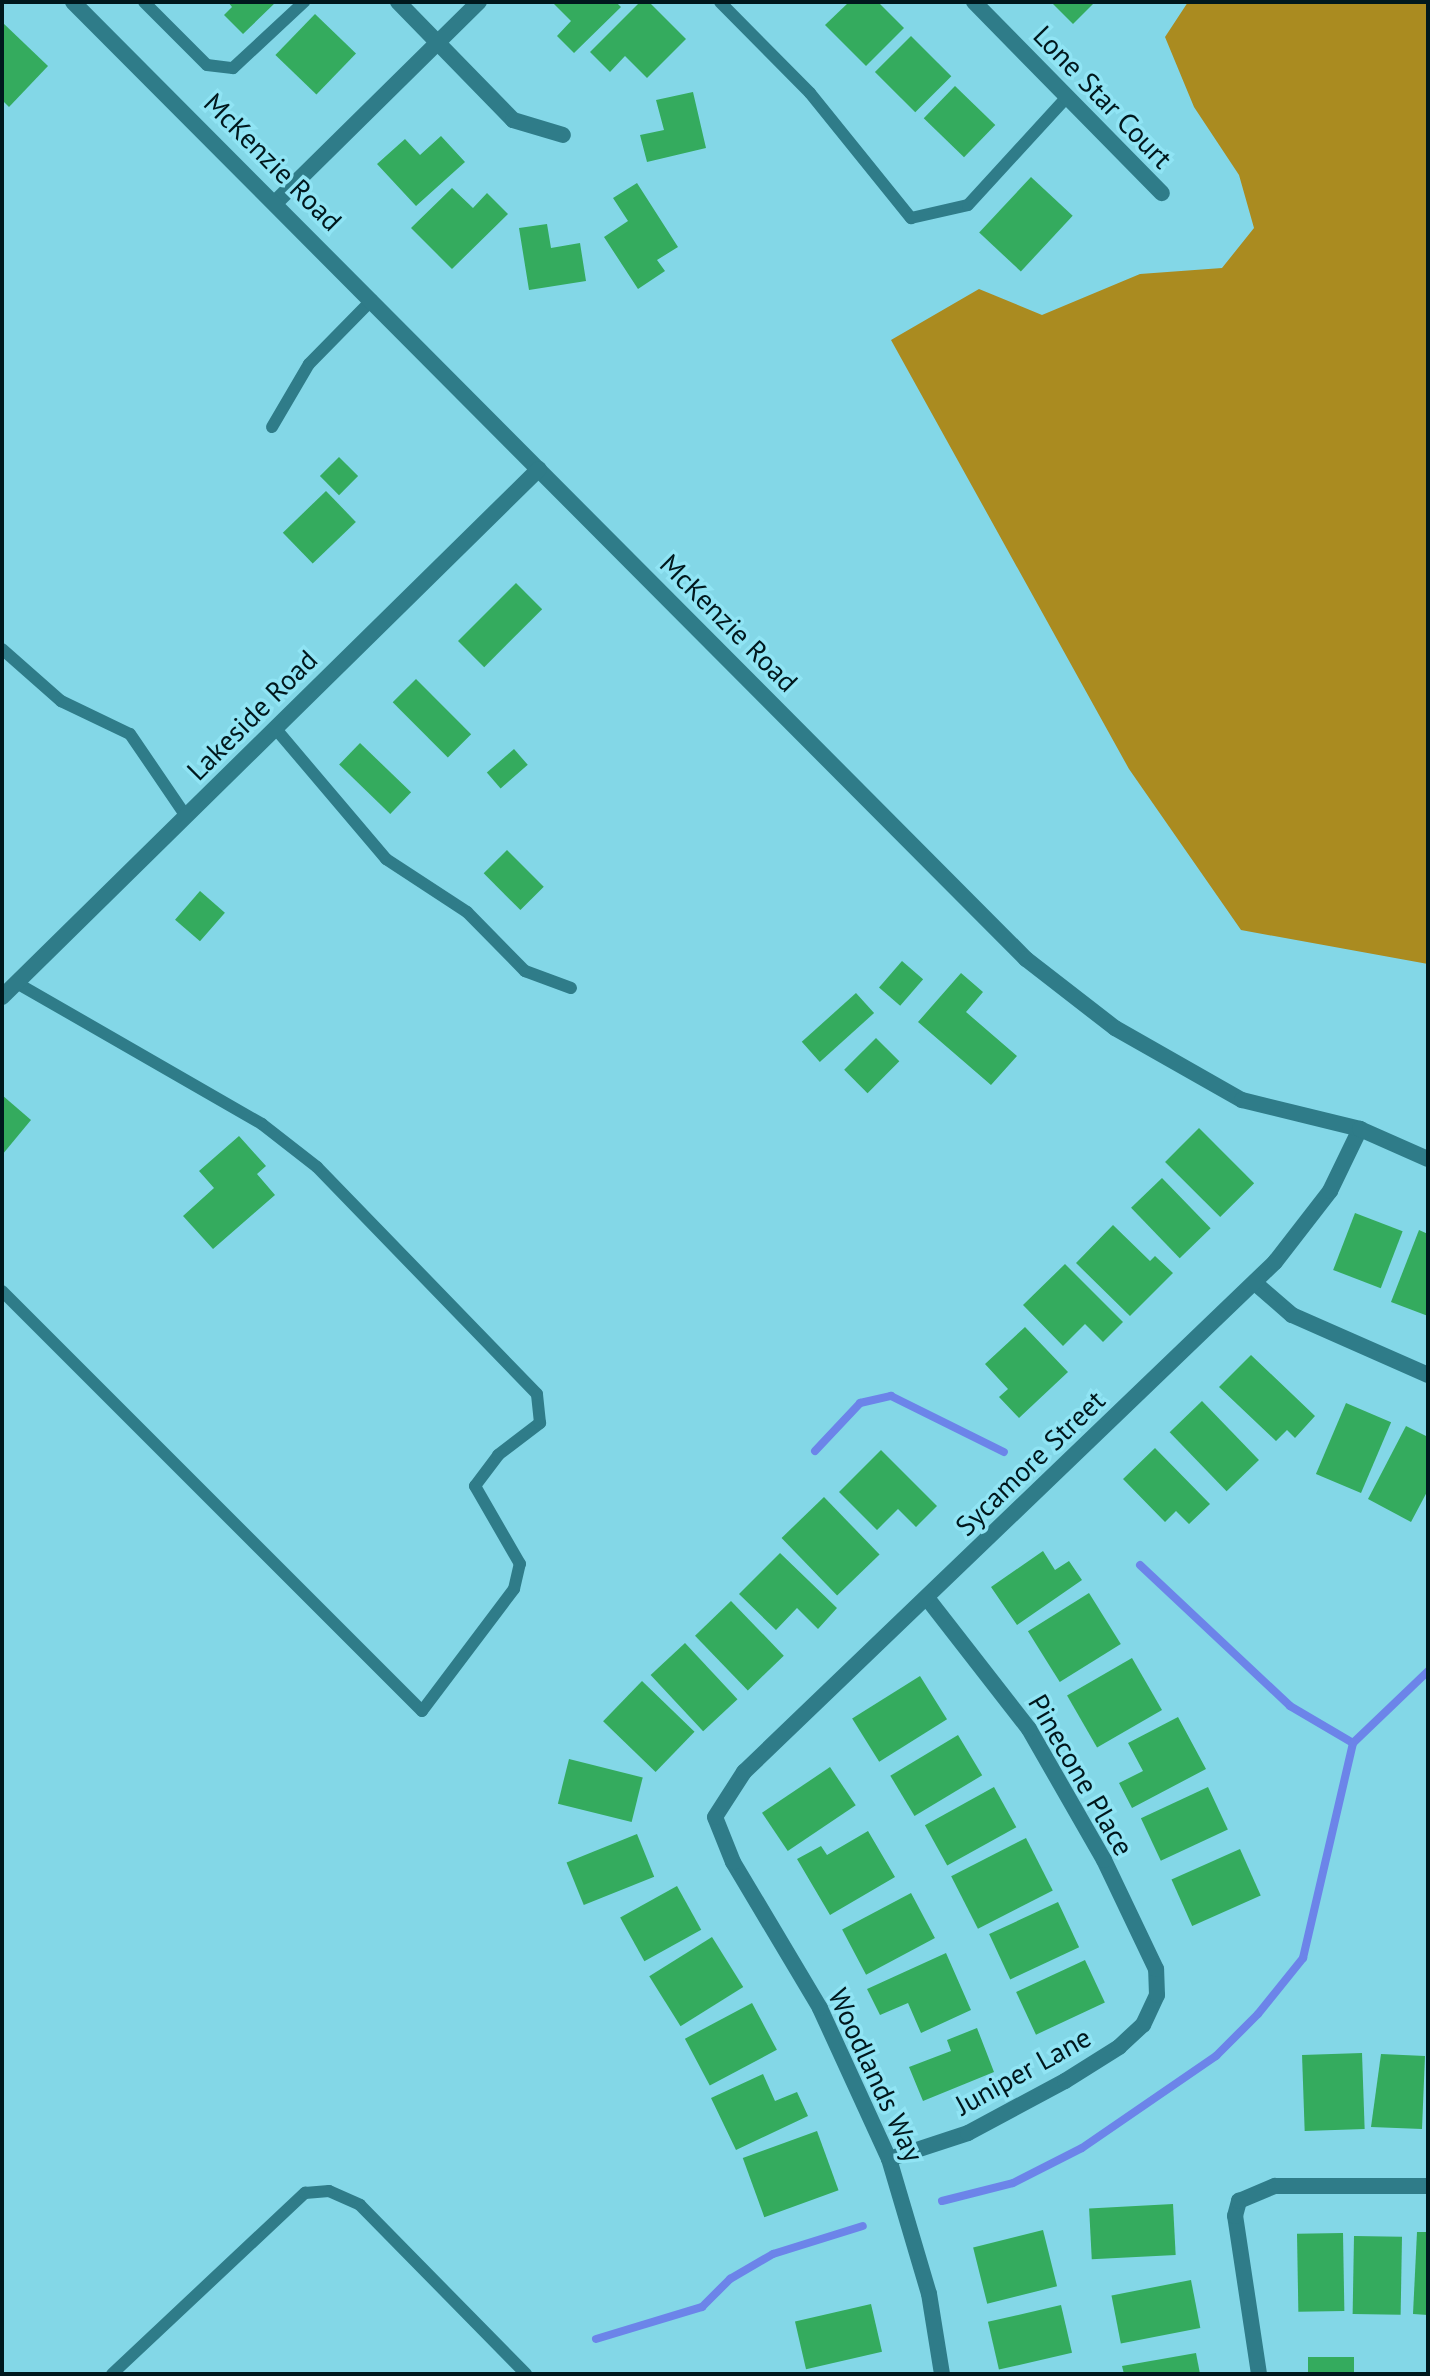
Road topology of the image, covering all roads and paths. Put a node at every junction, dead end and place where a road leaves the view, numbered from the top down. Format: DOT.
graph roads {
  1 [pos="73,2"];
  2 [pos="144,2"];
  3 [pos="304,2"];
  4 [pos="398,2"];
  5 [pos="479,2"];
  6 [pos="720,2"];
  7 [pos="977,3"];
  8 [pos="438,43"];
  9 [pos="1067,97"];
  10 [pos="563,135"];
  11 [pos="1162,193"];
  12 [pos="276,202"];
  13 [pos="372,300"];
  14 [pos="272,427"];
  15 [pos="539,469"];
  16 [pos="2,649"];
  17 [pos="275,728"];
  18 [pos="186,816"];
  19 [pos="17,983"];
  20 [pos="571,988"];
  21 [pos="2,997"];
  22 [pos="1360,1129"];
  23 [pos="1428,1159"];
  24 [pos="1255,1283"];
  25 [pos="2,1291"];
  26 [pos="1428,1375"];
  27 [pos="927,1598"];
  28 [pos="715,1817"];
  29 [pos="1157,1995"];
  30 [pos="889,2159"];
  31 [pos="1428,2186"];
  32 [pos="112,2374"];
  33 [pos="526,2374"];
  34 [pos="942,2374"];
  35 [pos="1259,2374"];
  1 -- 12 [label="street, McKenzie Road"];
  2 -- 3 [label="lane"];
  4 -- 8 [label="street"];
  5 -- 8 [label="street"];
  6 -- 9 [label="lane"];
  7 -- 9 [label="street, Lone Star Court"];
  8 -- 10 [label="street"];
  8 -- 12 [label="street"];
  9 -- 11 [label="street, Lone Star Court"];
  12 -- 13 [label="street, McKenzie Road"];
  13 -- 14 [label="lane"];
  13 -- 15 [label="street, McKenzie Road"];
  15 -- 17 [label="street, Lakeside Road"];
  15 -- 22 [label="street, McKenzie Road"];
  16 -- 18 [label="lane"];
  17 -- 18 [label="street, Lakeside Road"];
  17 -- 20 [label="lane"];
  18 -- 19 [label="street, Lakeside Road"];
  19 -- 21 [label="street, Lakeside Road"];
  19 -- 25 [label="lane"];
  22 -- 23 [label="street, McKenzie Road"];
  22 -- 24 [label="street, Sycamore Street"];
  24 -- 26 [label="street"];
  24 -- 27 [label="street, Sycamore Street"];
  27 -- 28 [label="street, Sycamore Street"];
  27 -- 29 [label="street, Pinecone Place"];
  28 -- 30 [label="street, Woodlands Way"];
  29 -- 30 [label="street, Juniper Lane"];
  30 -- 34 [label="street, Woodlands Way"];
  31 -- 35 [label="street"];
  32 -- 33 [label="lane"];
}
